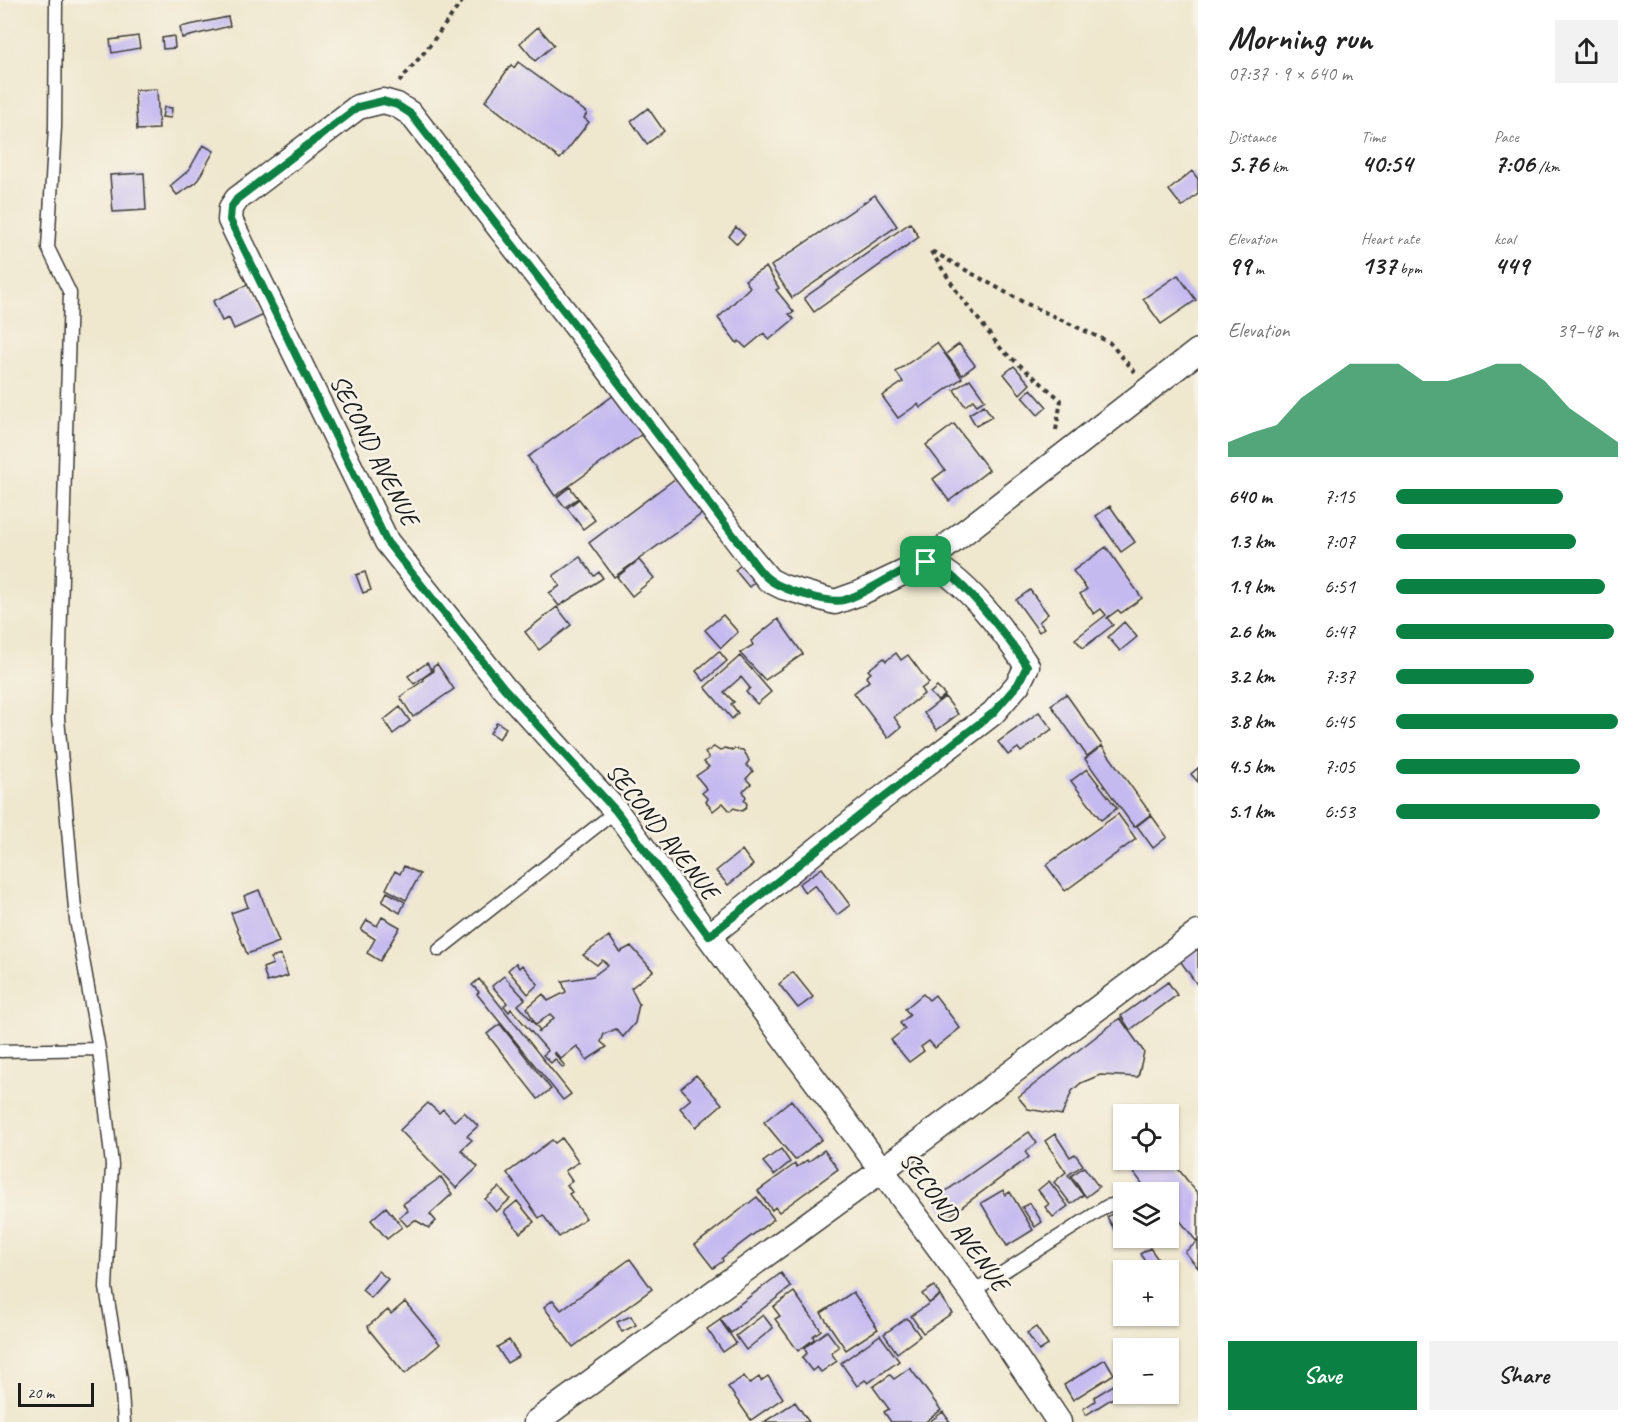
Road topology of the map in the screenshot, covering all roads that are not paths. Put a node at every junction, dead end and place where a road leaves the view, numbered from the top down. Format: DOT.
graph roads {
  1 [pos="57,0"];
  2 [pos="1198,351"];
  3 [pos="926,562"];
  4 [pos="616,811"];
  5 [pos="1198,933"];
  6 [pos="709,936"];
  7 [pos="439,950"];
  8 [pos="99,1049"];
  9 [pos="0,1051"];
  10 [pos="882,1170"];
  11 [pos="1113,1205"];
  12 [pos="972,1292"];
  13 [pos="124,1422"];
  14 [pos="536,1422"];
  15 [pos="1059,1422"];
  1 -- 8 [label="lane"];
  2 -- 3 [label="street"];
  3 -- 4 [label="street, SECOND AVENUE"];
  3 -- 6 [label="street"];
  4 -- 6 [label="street, SECOND AVENUE"];
  4 -- 7 [label="lane"];
  5 -- 10 [label="street"];
  6 -- 10 [label="street, SECOND AVENUE"];
  8 -- 9 [label="lane"];
  8 -- 13 [label="lane"];
  10 -- 12 [label="street, SECOND AVENUE"];
  10 -- 14 [label="street"];
  11 -- 12 [label="lane"];
  12 -- 15 [label="street, SECOND AVENUE"];
}
